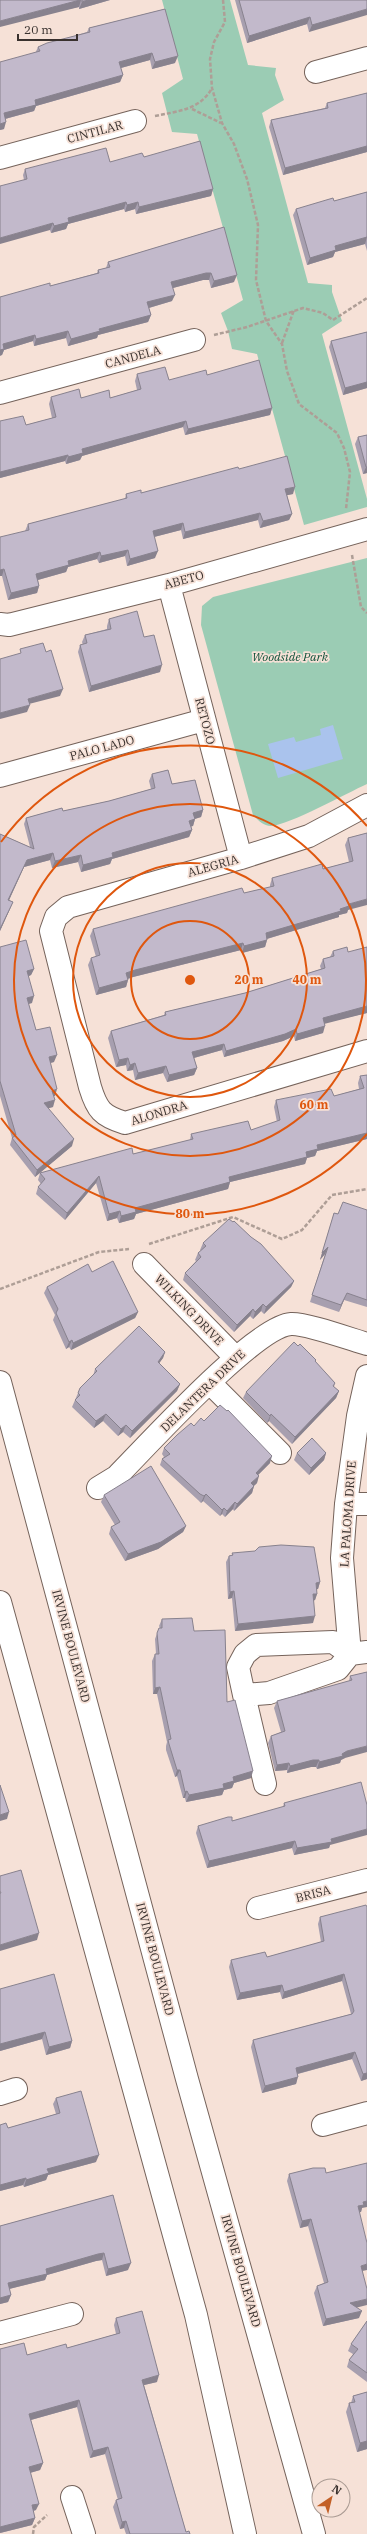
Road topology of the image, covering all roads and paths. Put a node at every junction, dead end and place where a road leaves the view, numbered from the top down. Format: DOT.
graph roads {
  1 [pos="223,0"];
  2 [pos="367,58"];
  3 [pos="316,72"];
  4 [pos="212,88"];
  5 [pos="191,108"];
  6 [pos="135,121"];
  7 [pos="222,123"];
  8 [pos="0,158"];
  9 [pos="367,298"];
  10 [pos="294,310"];
  11 [pos="266,321"];
  12 [pos="194,340"];
  13 [pos="282,344"];
  14 [pos="0,393"];
  15 [pos="346,509"];
  16 [pos="367,529"];
  17 [pos="351,553"];
  18 [pos="169,585"];
  19 [pos="367,613"];
  20 [pos="0,624"];
  21 [pos="204,720"];
  22 [pos="0,776"];
  23 [pos="367,805"];
  24 [pos="242,858"];
  25 [pos="56,917"];
  26 [pos="367,1050"];
  27 [pos="367,1189"];
  28 [pos="142,1252"];
  29 [pos="0,1289"];
  30 [pos="367,1344"];
  31 [pos="235,1357"];
  32 [pos="367,1376"];
  33 [pos="0,1382"];
  34 [pos="210,1383"];
  35 [pos="280,1454"];
  36 [pos="98,1488"];
  37 [pos="357,1504"];
  38 [pos="0,1602"];
  39 [pos="359,1653"];
  40 [pos="244,1695"];
  41 [pos="265,1784"];
  42 [pos="367,1880"];
  43 [pos="258,1908"];
  44 [pos="367,2113"];
  45 [pos="323,2125"];
  46 [pos="72,2314"];
  47 [pos="0,2333"];
  48 [pos="72,2497"];
  49 [pos="47,2515"];
  50 [pos="33,2534"];
  51 [pos="84,2534"];
  52 [pos="245,2534"];
  53 [pos="314,2534"];
  1 -- 4 [label="path"];
  2 -- 3 [label="street"];
  4 -- 5 [label="path, CINTILAR"];
  4 -- 7 [label="path"];
  5 -- 6 [label="path, CINTILAR"];
  5 -- 7 [label="path"];
  6 -- 8 [label="street, CINTILAR"];
  7 -- 11 [label="path"];
  9 -- 10 [label="path"];
  10 -- 11 [label="path"];
  10 -- 13 [label="path"];
  11 -- 12 [label="path"];
  11 -- 13 [label="path"];
  12 -- 14 [label="street, CANDELA"];
  13 -- 15 [label="path"];
  16 -- 18 [label="street, ABETO"];
  17 -- 19 [label="path"];
  18 -- 20 [label="street, ABETO"];
  18 -- 21 [label="street, RETOZO"];
  21 -- 22 [label="street, PALO LADO"];
  21 -- 24 [label="street, RETOZO"];
  23 -- 24 [label="street, ALEGRIA"];
  24 -- 25 [label="street, ALEGRIA"];
  25 -- 26 [label="street, ALONDRA"];
  27 -- 28 [label="path"];
  28 -- 29 [label="path"];
  28 -- 31 [label="street, WILKING DRIVE"];
  30 -- 31 [label="street, DELANTERA DRIVE"];
  31 -- 34 [label="street, DELANTERA DRIVE"];
  32 -- 37 [label="street, LA PALOMA DRIVE"];
  33 -- 53 [label="street, IRVINE BOULEVARD"];
  34 -- 35 [label="street"];
  34 -- 36 [label="street, DELANTERA DRIVE"];
  37 -- 39 [label="street, LA PALOMA DRIVE"];
  38 -- 52 [label="street"];
  39 -- 40 [label="street"];
  39 -- 40 [label="street"];
  40 -- 41 [label="street"];
  42 -- 43 [label="street, BRISA"];
  44 -- 45 [label="street"];
  46 -- 47 [label="street"];
  48 -- 51 [label="street"];
  49 -- 50 [label="path"];
}
